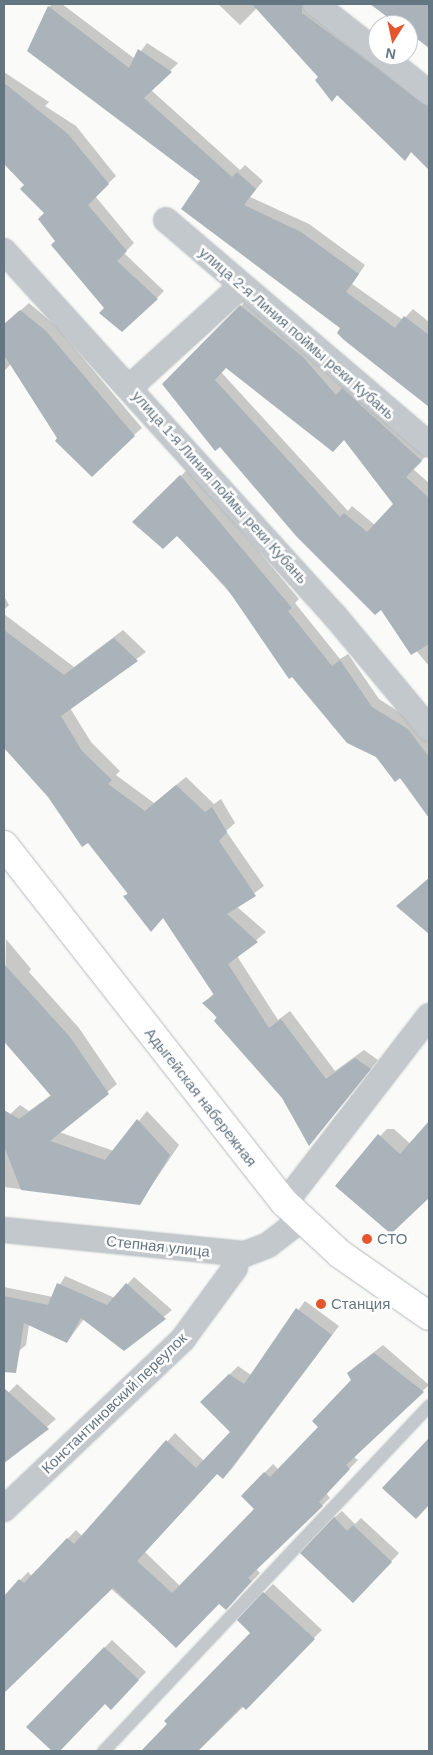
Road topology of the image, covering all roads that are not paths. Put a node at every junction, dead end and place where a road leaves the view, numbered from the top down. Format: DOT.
graph roads {
  1 [pos="315,4"];
  2 [pos="368,45"];
  3 [pos="394,65"];
  4 [pos="429,92"];
  5 [pos="166,220"];
  6 [pos="4,251"];
  7 [pos="242,285"];
  8 [pos="130,387"];
  9 [pos="429,445"];
  10 [pos="429,729"];
  11 [pos="4,845"];
  12 [pos="429,1016"];
  13 [pos="294,1211"];
  14 [pos="4,1230"];
  15 [pos="235,1268"];
  16 [pos="429,1316"];
  17 [pos="429,1405"];
  18 [pos="4,1510"];
  19 [pos="103,1751"];
  1 -- 2 [label="street"];
  3 -- 4 [label="street"];
  5 -- 7 [label="street, улица 2-я Линия поймы реки Кубань"];
  6 -- 8 [label="street, улица 1-я Линия поймы реки Кубань"];
  7 -- 8 [label="street"];
  7 -- 9 [label="street, улица 2-я Линия поймы реки Кубань"];
  8 -- 10 [label="street, улица 1-я Линия поймы реки Кубань"];
  11 -- 13 [label="street, Адыгейская набережная"];
  12 -- 13 [label="street"];
  13 -- 14 [label="street, Степная улица"];
  13 -- 16 [label="street, Адыгейская набережная"];
  15 -- 18 [label="street, Константиновский переулок"];
  17 -- 19 [label="lane"];
}
